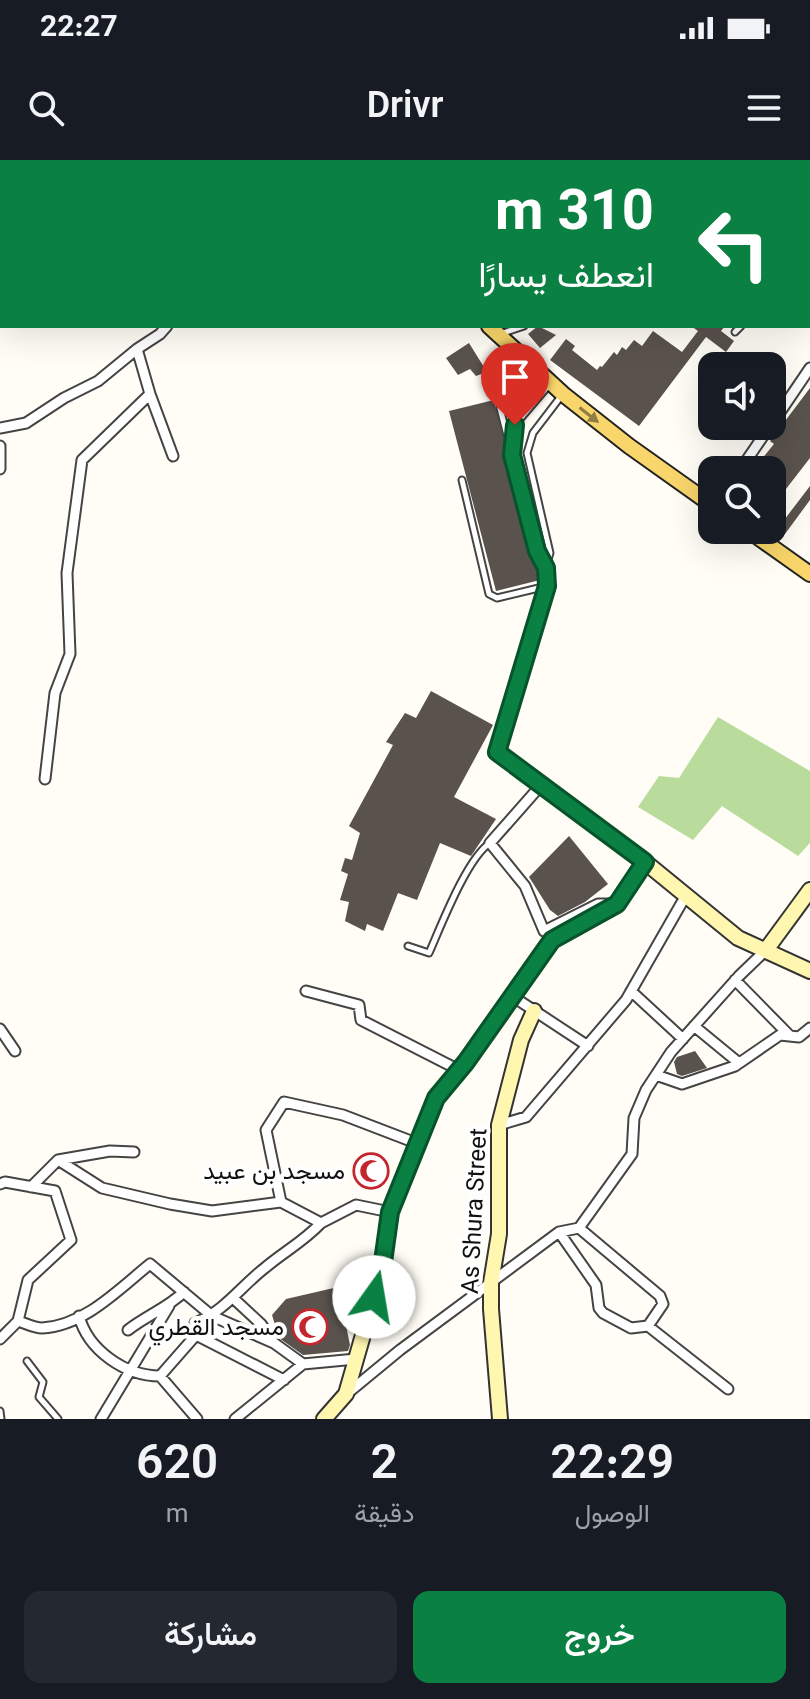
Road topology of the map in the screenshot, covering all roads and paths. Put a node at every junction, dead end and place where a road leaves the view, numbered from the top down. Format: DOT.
graph roads {
  1 [pos="165,328"];
  2 [pos="739,328"];
  3 [pos="494,330"];
  4 [pos="735,332"];
  5 [pos="137,349"];
  6 [pos="810,368"];
  7 [pos="550,383"];
  8 [pos="150,394"];
  9 [pos="563,394"];
  10 [pos="786,403"];
  11 [pos="500,408"];
  12 [pos="0,428"];
  13 [pos="0,446"];
  14 [pos="512,455"];
  15 [pos="173,456"];
  16 [pos="0,469"];
  17 [pos="462,480"];
  18 [pos="698,495"];
  19 [pos="768,544"];
  20 [pos="546,568"];
  21 [pos="810,574"];
  22 [pos="547,586"];
  23 [pos="45,779"];
  24 [pos="542,784"];
  25 [pos="490,843"];
  26 [pos="645,862"];
  27 [pos="810,890"];
  28 [pos="685,897"];
  29 [pos="617,904"];
  30 [pos="408,946"];
  31 [pos="766,950"];
  32 [pos="810,971"];
  33 [pos="735,980"];
  34 [pos="306,991"];
  35 [pos="631,991"];
  36 [pos="512,996"];
  37 [pos="534,1011"];
  38 [pos="694,1026"];
  39 [pos="810,1028"];
  40 [pos="0,1029"];
  41 [pos="789,1036"];
  42 [pos="683,1039"];
  43 [pos="588,1046"];
  44 [pos="15,1051"];
  45 [pos="739,1063"];
  46 [pos="459,1070"];
  47 [pos="656,1075"];
  48 [pos="499,1125"];
  49 [pos="416,1143"];
  50 [pos="134,1152"];
  51 [pos="58,1160"];
  52 [pos="0,1184"];
  53 [pos="31,1187"];
  54 [pos="281,1202"];
  55 [pos="390,1212"];
  56 [pos="321,1223"];
  57 [pos="579,1228"];
  58 [pos="559,1232"];
  59 [pos="491,1283"];
  60 [pos="184,1292"];
  61 [pos="233,1298"];
  62 [pos="169,1306"];
  63 [pos="79,1316"];
  64 [pos="212,1316"];
  65 [pos="18,1321"];
  66 [pos="648,1326"];
  67 [pos="128,1330"];
  68 [pos="196,1335"];
  69 [pos="0,1339"];
  70 [pos="274,1343"];
  71 [pos="356,1359"];
  72 [pos="27,1361"];
  73 [pos="303,1364"];
  74 [pos="130,1369"];
  75 [pos="160,1376"];
  76 [pos="284,1380"];
  77 [pos="728,1389"];
  78 [pos="346,1394"];
  79 [pos="0,1411"];
  80 [pos="1,1419"];
  81 [pos="58,1419"];
  82 [pos="101,1419"];
  83 [pos="197,1419"];
  84 [pos="235,1419"];
  85 [pos="324,1419"];
  86 [pos="500,1419"];
  1 -- 5 [label="street"];
  2 -- 4 [label="lane"];
  3 -- 7 [label="main road"];
  5 -- 8 [label="street"];
  5 -- 12 [label="street"];
  6 -- 10 [label="street"];
  7 -- 9 [label="main road"];
  7 -- 14 [label="lane"];
  8 -- 15 [label="street"];
  8 -- 23 [label="street"];
  9 -- 18 [label="main road, one-way"];
  9 -- 20 [label="lane"];
  11 -- 14 [label="lane"];
  13 -- 16 [label="street"];
  14 -- 20 [label="lane"];
  17 -- 22 [label="lane"];
  19 -- 21 [label="main road"];
  20 -- 22 [label="lane"];
  22 -- 24 [label="street"];
  24 -- 25 [label="street"];
  24 -- 26 [label="street"];
  25 -- 29 [label="street"];
  25 -- 30 [label="lane"];
  26 -- 28 [label="street"];
  26 -- 29 [label="street"];
  27 -- 31 [label="street"];
  28 -- 31 [label="street"];
  28 -- 35 [label="street"];
  29 -- 36 [label="street"];
  31 -- 32 [label="street"];
  31 -- 33 [label="street"];
  33 -- 38 [label="street"];
  33 -- 41 [label="street"];
  34 -- 46 [label="street"];
  35 -- 42 [label="street"];
  35 -- 43 [label="street"];
  36 -- 37 [label="street"];
  36 -- 46 [label="street"];
  37 -- 43 [label="street"];
  37 -- 48 [label="street, As Shura Street"];
  38 -- 42 [label="street"];
  38 -- 45 [label="street"];
  39 -- 41 [label="street"];
  40 -- 44 [label="street"];
  41 -- 45 [label="street"];
  42 -- 47 [label="street"];
  43 -- 48 [label="street"];
  45 -- 47 [label="street"];
  46 -- 49 [label="street"];
  47 -- 57 [label="street"];
  48 -- 59 [label="street, As Shura Street"];
  49 -- 54 [label="street"];
  49 -- 55 [label="street"];
  50 -- 51 [label="street"];
  51 -- 53 [label="street"];
  51 -- 54 [label="street"];
  52 -- 53 [label="street"];
  53 -- 65 [label="street"];
  54 -- 56 [label="street"];
  55 -- 56 [label="street"];
  55 -- 71 [label="street"];
  56 -- 61 [label="street"];
  57 -- 58 [label="street"];
  57 -- 66 [label="street"];
  58 -- 59 [label="street"];
  58 -- 66 [label="street"];
  59 -- 78 [label="street"];
  59 -- 86 [label="street, As Shura Street"];
  60 -- 62 [label="street"];
  60 -- 63 [label="street"];
  60 -- 64 [label="street"];
  61 -- 64 [label="street"];
  61 -- 70 [label="street"];
  62 -- 67 [label="street"];
  62 -- 74 [label="street"];
  63 -- 65 [label="street"];
  63 -- 74 [label="street"];
  64 -- 68 [label="street"];
  64 -- 70 [label="street"];
  65 -- 69 [label="street"];
  66 -- 77 [label="street"];
  68 -- 75 [label="street"];
  68 -- 76 [label="street"];
  70 -- 73 [label="street"];
  71 -- 73 [label="street"];
  71 -- 78 [label="street"];
  72 -- 81 [label="lane"];
  73 -- 76 [label="street"];
  74 -- 75 [label="street"];
  74 -- 82 [label="street"];
  75 -- 83 [label="street"];
  76 -- 84 [label="street"];
  78 -- 85 [label="street"];
  79 -- 80 [label="lane"];
}
